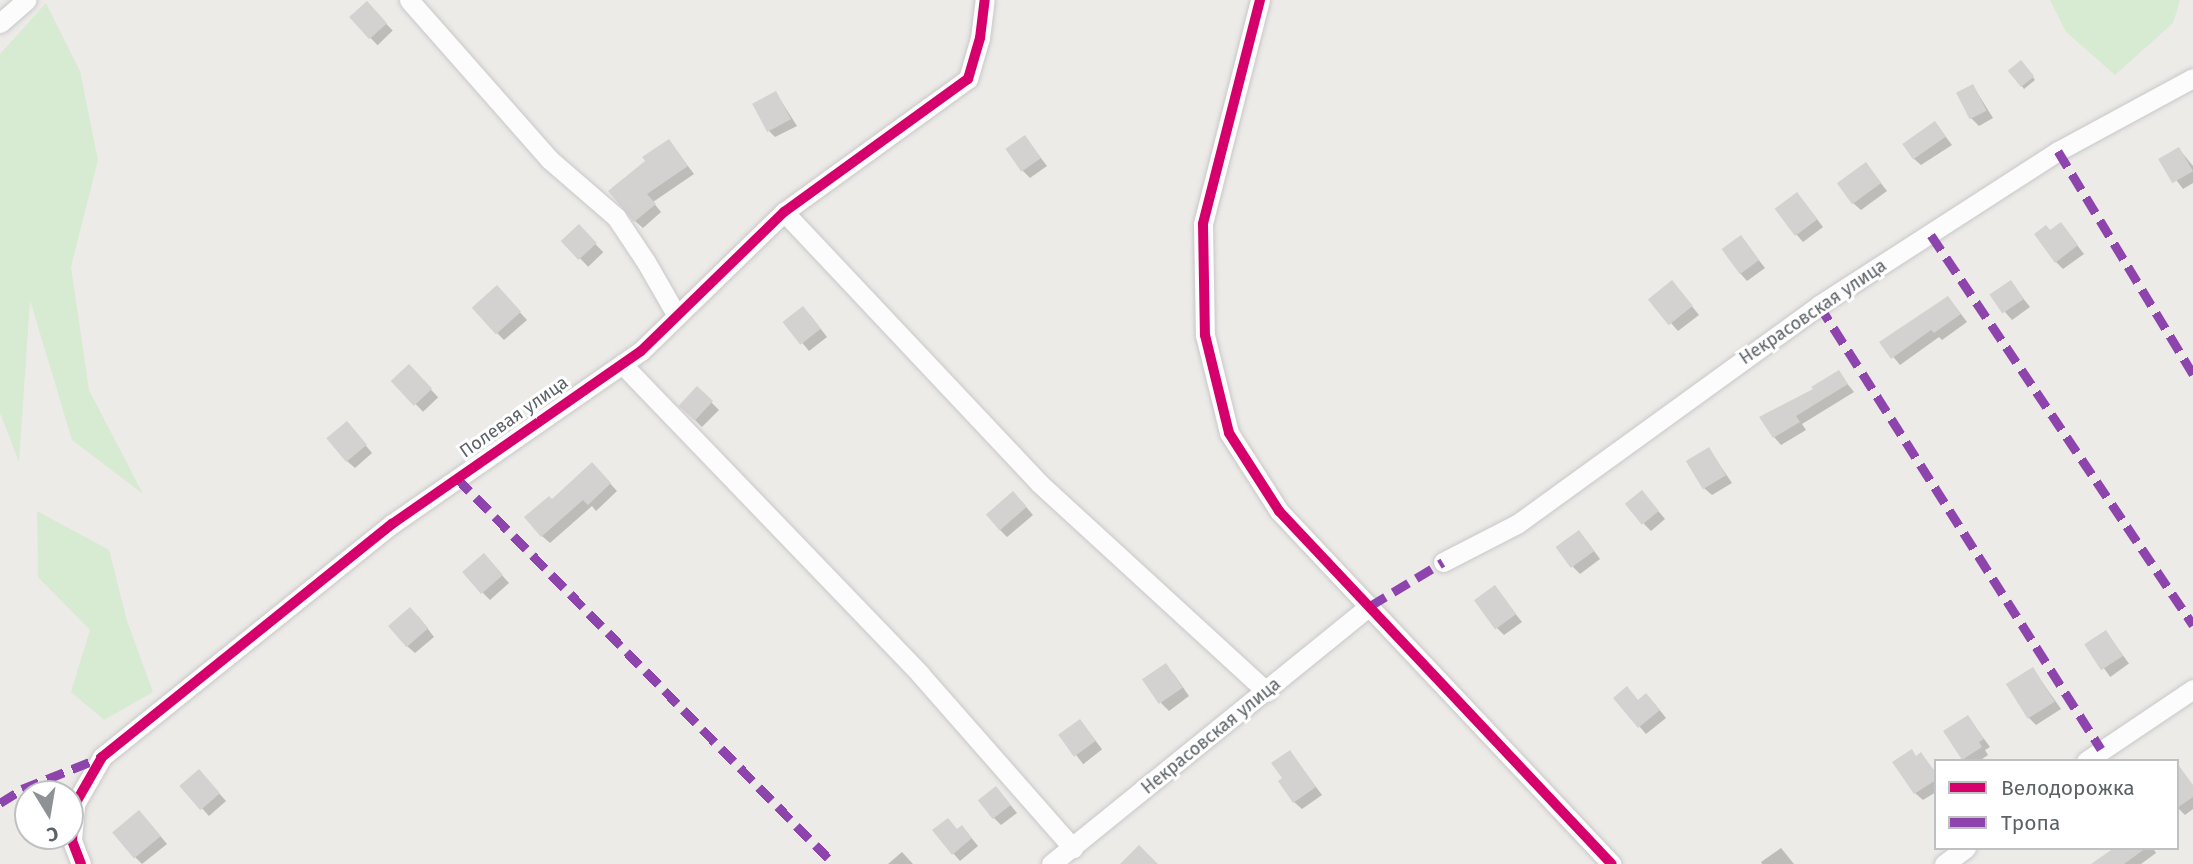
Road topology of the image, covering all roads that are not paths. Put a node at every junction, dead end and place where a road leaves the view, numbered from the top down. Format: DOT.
graph roads {
  1 [pos="26,0"];
  2 [pos="409,0"];
  3 [pos="985,0"];
  4 [pos="1260,0"];
  5 [pos="0,23"];
  6 [pos="2193,78"];
  7 [pos="784,212"];
  8 [pos="677,316"];
  9 [pos="622,364"];
  10 [pos="1443,562"];
  11 [pos="1370,607"];
  12 [pos="2193,689"];
  13 [pos="1267,692"];
  14 [pos="2089,759"];
  15 [pos="1073,848"];
  16 [pos="1963,850"];
  17 [pos="81,864"];
  18 [pos="1051,864"];
  19 [pos="1612,864"];
  20 [pos="1944,864"];
  1 -- 5 [label="street"];
  2 -- 8 [label="street"];
  3 -- 7 [label="street, Полевая улица"];
  4 -- 11 [label="street"];
  6 -- 10 [label="street, Некрасовская улица"];
  7 -- 8 [label="street, Полевая улица"];
  7 -- 13 [label="street"];
  8 -- 9 [label="street, Полевая улица"];
  9 -- 15 [label="street"];
  9 -- 17 [label="street, Полевая улица"];
  11 -- 13 [label="street, Некрасовская улица"];
  11 -- 19 [label="street"];
  12 -- 14 [label="street"];
  13 -- 15 [label="street, Некрасовская улица"];
  15 -- 18 [label="street, Некрасовская улица"];
  16 -- 20 [label="street"];
}
